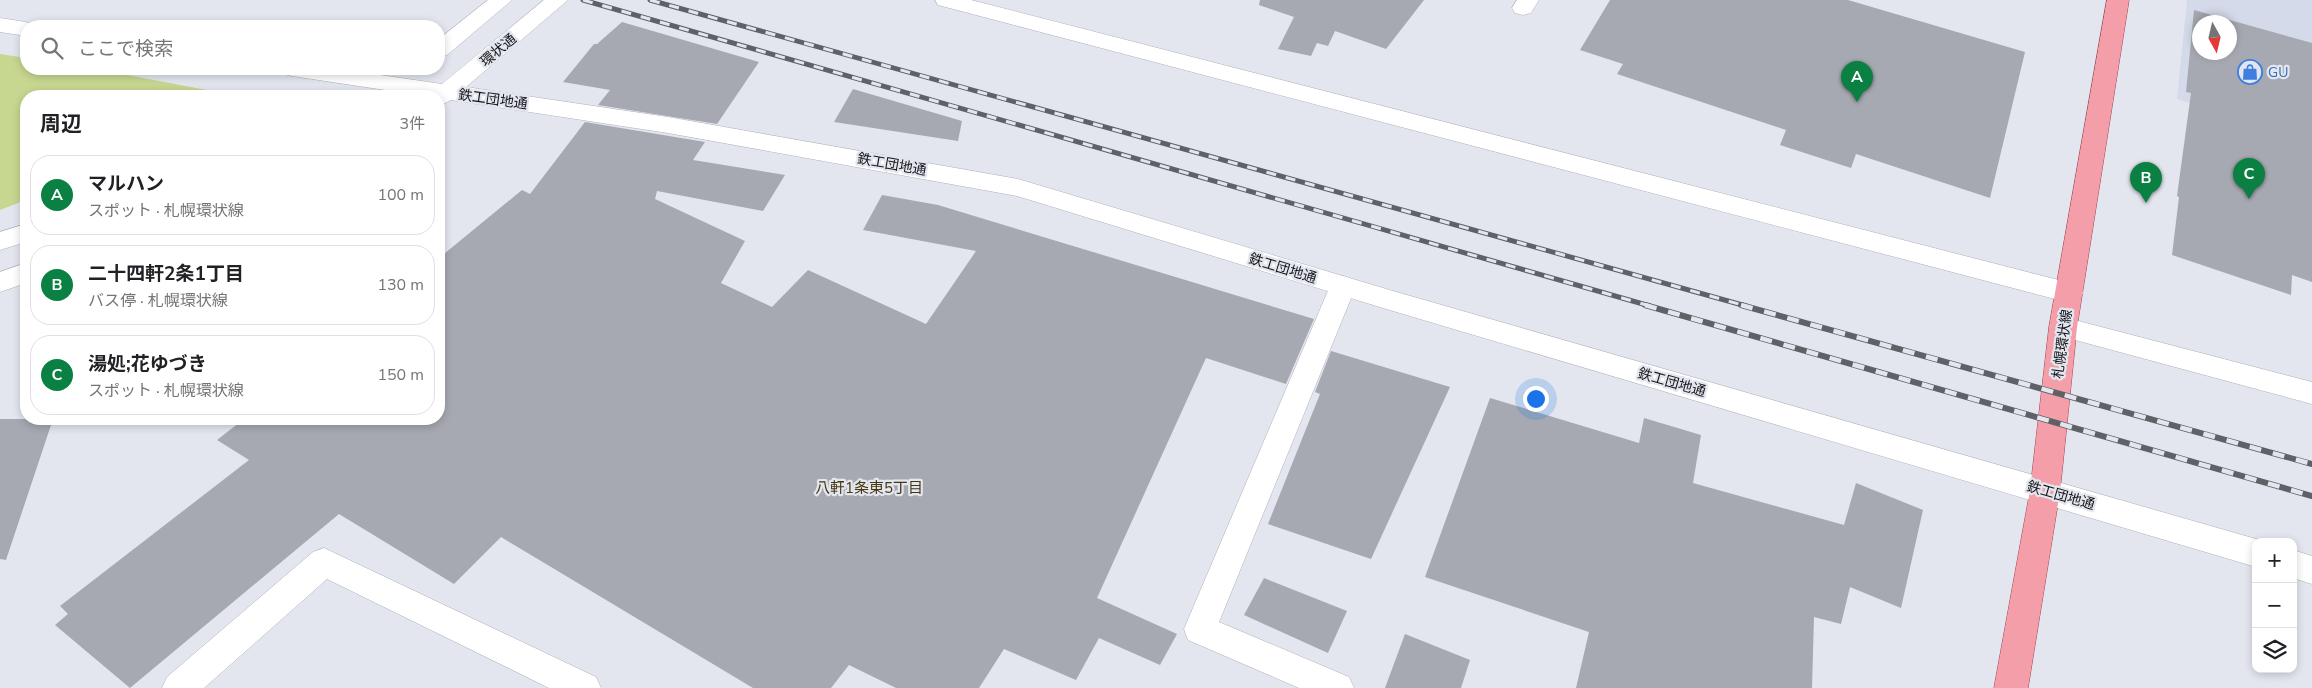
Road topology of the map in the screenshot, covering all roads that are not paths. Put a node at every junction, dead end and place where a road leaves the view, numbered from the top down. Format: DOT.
graph roads {
  1 [pos="501,0"];
  2 [pos="557,0"];
  3 [pos="946,0"];
  4 [pos="2118,0"];
  5 [pos="0,25"];
  6 [pos="20,28"];
  7 [pos="445,45"];
  8 [pos="331,75"];
  9 [pos="408,75"];
  10 [pos="396,85"];
  11 [pos="387,90"];
  12 [pos="420,90"];
  13 [pos="445,93"];
  14 [pos="445,95"];
  15 [pos="20,235"];
  16 [pos="0,241"];
  17 [pos="20,275"];
  18 [pos="0,282"];
  19 [pos="1343,286"];
  20 [pos="2070,293"];
  21 [pos="2064,326"];
  22 [pos="2312,393"];
  23 [pos="2045,491"];
  24 [pos="2252,552"];
  25 [pos="2297,565"];
  26 [pos="2312,570"];
  27 [pos="179,688"];
  28 [pos="584,688"];
  29 [pos="1337,688"];
  30 [pos="2011,688"];
  1 -- 7 [label="street"];
  2 -- 13 [label="street, 環状通"];
  3 -- 20 [label="street"];
  4 -- 20 [label="main road, 札幌環状線"];
  5 -- 6 [label="street"];
  8 -- 10 [label="street, 鉄工団地通"];
  9 -- 10 [label="street"];
  10 -- 11 [label="street"];
  10 -- 12 [label="street, 鉄工団地通"];
  14 -- 19 [label="street, 鉄工団地通"];
  15 -- 16 [label="street"];
  17 -- 18 [label="street"];
  19 -- 23 [label="street, 鉄工団地通"];
  19 -- 29 [label="street"];
  20 -- 21 [label="main road, 札幌環状線"];
  21 -- 22 [label="street"];
  21 -- 23 [label="main road, 札幌環状線"];
  23 -- 24 [label="street, 鉄工団地通"];
  23 -- 30 [label="main road, 札幌環状線"];
  25 -- 26 [label="street"];
  27 -- 28 [label="street"];
}
